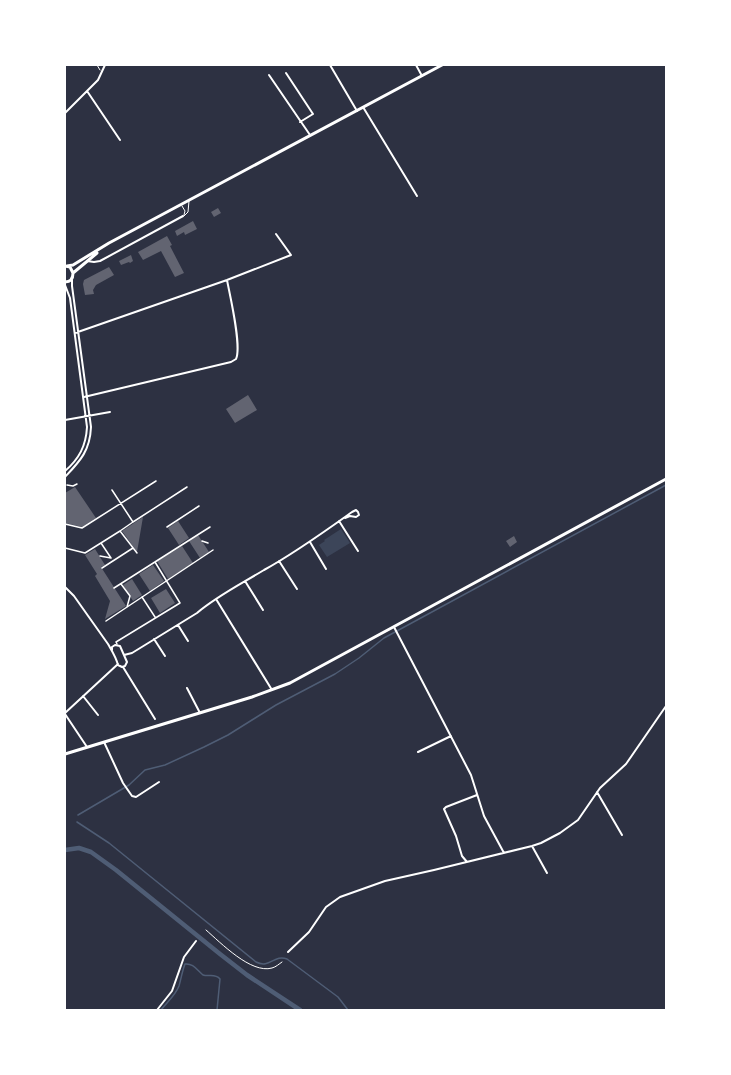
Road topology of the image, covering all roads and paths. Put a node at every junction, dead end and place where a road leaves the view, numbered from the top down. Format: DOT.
graph roads {
  1 [pos="105,65"];
  2 [pos="330,65"];
  3 [pos="416,65"];
  4 [pos="442,65"];
  5 [pos="286,73"];
  6 [pos="269,75"];
  7 [pos="422,76"];
  8 [pos="87,91"];
  9 [pos="363,107"];
  10 [pos="356,111"];
  11 [pos="65,113"];
  12 [pos="300,122"];
  13 [pos="310,136"];
  14 [pos="120,140"];
  15 [pos="417,196"];
  16 [pos="191,200"];
  17 [pos="179,206"];
  18 [pos="184,216"];
  19 [pos="276,234"];
  20 [pos="109,243"];
  21 [pos="86,261"];
  22 [pos="66,266"];
  23 [pos="74,273"];
  24 [pos="72,279"];
  25 [pos="227,280"];
  26 [pos="65,284"];
  27 [pos="78,332"];
  28 [pos="75,333"];
  29 [pos="88,396"];
  30 [pos="84,397"];
  31 [pos="110,412"];
  32 [pos="87,416"];
  33 [pos="91,416"];
  34 [pos="65,420"];
  35 [pos="65,471"];
  36 [pos="65,477"];
  37 [pos="666,479"];
  38 [pos="156,481"];
  39 [pos="77,484"];
  40 [pos="67,485"];
  41 [pos="187,487"];
  42 [pos="112,490"];
  43 [pos="121,503"];
  44 [pos="199,506"];
  45 [pos="345,518"];
  46 [pos="133,522"];
  47 [pos="339,522"];
  48 [pos="65,524"];
  49 [pos="167,527"];
  50 [pos="210,527"];
  51 [pos="120,530"];
  52 [pos="202,541"];
  53 [pos="310,542"];
  54 [pos="101,543"];
  55 [pos="208,543"];
  56 [pos="65,548"];
  57 [pos="133,548"];
  58 [pos="213,550"];
  59 [pos="358,551"];
  60 [pos="136,553"];
  61 [pos="100,556"];
  62 [pos="279,561"];
  63 [pos="155,562"];
  64 [pos="102,568"];
  65 [pos="326,569"];
  66 [pos="167,581"];
  67 [pos="245,581"];
  68 [pos="121,583"];
  69 [pos="114,588"];
  70 [pos="66,589"];
  71 [pos="297,589"];
  72 [pos="142,597"];
  73 [pos="216,599"];
  74 [pos="127,607"];
  75 [pos="263,610"];
  76 [pos="155,617"];
  77 [pos="106,620"];
  78 [pos="178,625"];
  79 [pos="394,627"];
  80 [pos="154,640"];
  81 [pos="188,641"];
  82 [pos="108,644"];
  83 [pos="116,644"];
  84 [pos="112,650"];
  85 [pos="132,653"];
  86 [pos="124,655"];
  87 [pos="165,656"];
  88 [pos="126,660"];
  89 [pos="118,664"];
  90 [pos="123,667"];
  91 [pos="187,688"];
  92 [pos="272,691"];
  93 [pos="83,696"];
  94 [pos="666,706"];
  95 [pos="200,713"];
  96 [pos="65,714"];
  97 [pos="98,715"];
  98 [pos="155,719"];
  99 [pos="451,736"];
  100 [pos="104,742"];
  101 [pos="87,747"];
  102 [pos="418,752"];
  103 [pos="65,754"];
  104 [pos="159,782"];
  105 [pos="597,792"];
  106 [pos="477,795"];
  107 [pos="622,835"];
  108 [pos="532,846"];
  109 [pos="504,853"];
  110 [pos="466,862"];
  111 [pos="547,872"];
  112 [pos="206,930"];
  113 [pos="196,941"];
  114 [pos="288,952"];
  115 [pos="282,962"];
  116 [pos="157,1010"];
  1 -- 8 [label="street"];
  2 -- 10 [label="street"];
  3 -- 7 [label="street"];
  4 -- 7 [label="street"];
  5 -- 12 [label="street"];
  6 -- 12 [label="street"];
  7 -- 9 [label="street"];
  8 -- 11 [label="street"];
  8 -- 14 [label="street"];
  9 -- 10 [label="street"];
  9 -- 15 [label="street"];
  10 -- 13 [label="street"];
  12 -- 13 [label="street"];
  13 -- 16 [label="street"];
  16 -- 17 [label="street"];
  16 -- 18 [label="lane"];
  17 -- 18 [label="lane"];
  17 -- 20 [label="street"];
  18 -- 21 [label="street"];
  19 -- 25 [label="street"];
  20 -- 21 [label="street"];
  20 -- 22 [label="street"];
  21 -- 23 [label="street"];
  22 -- 23 [label="street"];
  23 -- 24 [label="street"];
  24 -- 26 [label="street"];
  24 -- 27 [label="street"];
  25 -- 27 [label="street"];
  25 -- 29 [label="street"];
  26 -- 28 [label="street"];
  27 -- 28 [label="street"];
  27 -- 29 [label="street"];
  28 -- 30 [label="street"];
  29 -- 30 [label="street"];
  29 -- 33 [label="street"];
  30 -- 32 [label="street"];
  31 -- 33 [label="street"];
  32 -- 33 [label="street"];
  32 -- 34 [label="street"];
  32 -- 35 [label="street"];
  33 -- 36 [label="street"];
  37 -- 79 [label="street"];
  38 -- 43 [label="street"];
  39 -- 40 [label="street"];
  41 -- 46 [label="street"];
  42 -- 43 [label="street"];
  43 -- 46 [label="street"];
  43 -- 48 [label="street"];
  44 -- 49 [label="street"];
  45 -- 45 [label="street"];
  45 -- 47 [label="street"];
  46 -- 51 [label="street"];
  47 -- 53 [label="street"];
  47 -- 59 [label="street"];
  50 -- 63 [label="street"];
  51 -- 54 [label="street"];
  51 -- 57 [label="street"];
  52 -- 55 [label="street"];
  53 -- 62 [label="street"];
  53 -- 65 [label="street"];
  54 -- 56 [label="street"];
  54 -- 61 [label="street"];
  57 -- 60 [label="street"];
  57 -- 64 [label="street"];
  58 -- 66 [label="street"];
  62 -- 67 [label="street"];
  62 -- 71 [label="street"];
  63 -- 66 [label="street"];
  63 -- 68 [label="street"];
  66 -- 72 [label="street"];
  66 -- 76 [label="street"];
  67 -- 73 [label="street"];
  67 -- 75 [label="street"];
  68 -- 69 [label="street"];
  68 -- 74 [label="street"];
  70 -- 82 [label="street"];
  72 -- 74 [label="street"];
  72 -- 76 [label="street"];
  73 -- 78 [label="street"];
  73 -- 92 [label="street"];
  74 -- 77 [label="street"];
  76 -- 83 [label="street"];
  78 -- 80 [label="street"];
  78 -- 81 [label="street"];
  79 -- 92 [label="street"];
  79 -- 99 [label="street"];
  80 -- 85 [label="street"];
  80 -- 87 [label="street"];
  82 -- 83 [label="street"];
  82 -- 84 [label="street"];
  83 -- 84 [label="street"];
  83 -- 86 [label="street"];
  84 -- 89 [label="street"];
  85 -- 86 [label="street"];
  85 -- 88 [label="street"];
  86 -- 88 [label="street"];
  88 -- 90 [label="street"];
  89 -- 90 [label="street"];
  89 -- 93 [label="street"];
  90 -- 98 [label="street"];
  91 -- 95 [label="street"];
  92 -- 95 [label="street"];
  93 -- 96 [label="street"];
  93 -- 97 [label="street"];
  94 -- 105 [label="street"];
  95 -- 100 [label="street"];
  96 -- 101 [label="street"];
  99 -- 102 [label="street"];
  99 -- 106 [label="street"];
  100 -- 101 [label="street"];
  100 -- 104 [label="street"];
  101 -- 103 [label="street"];
  105 -- 107 [label="street"];
  105 -- 108 [label="street"];
  106 -- 109 [label="street"];
  106 -- 110 [label="street"];
  108 -- 109 [label="street"];
  108 -- 111 [label="street"];
  109 -- 110 [label="street"];
  110 -- 114 [label="street"];
  112 -- 115 [label="path"];
  113 -- 116 [label="street"];
}
